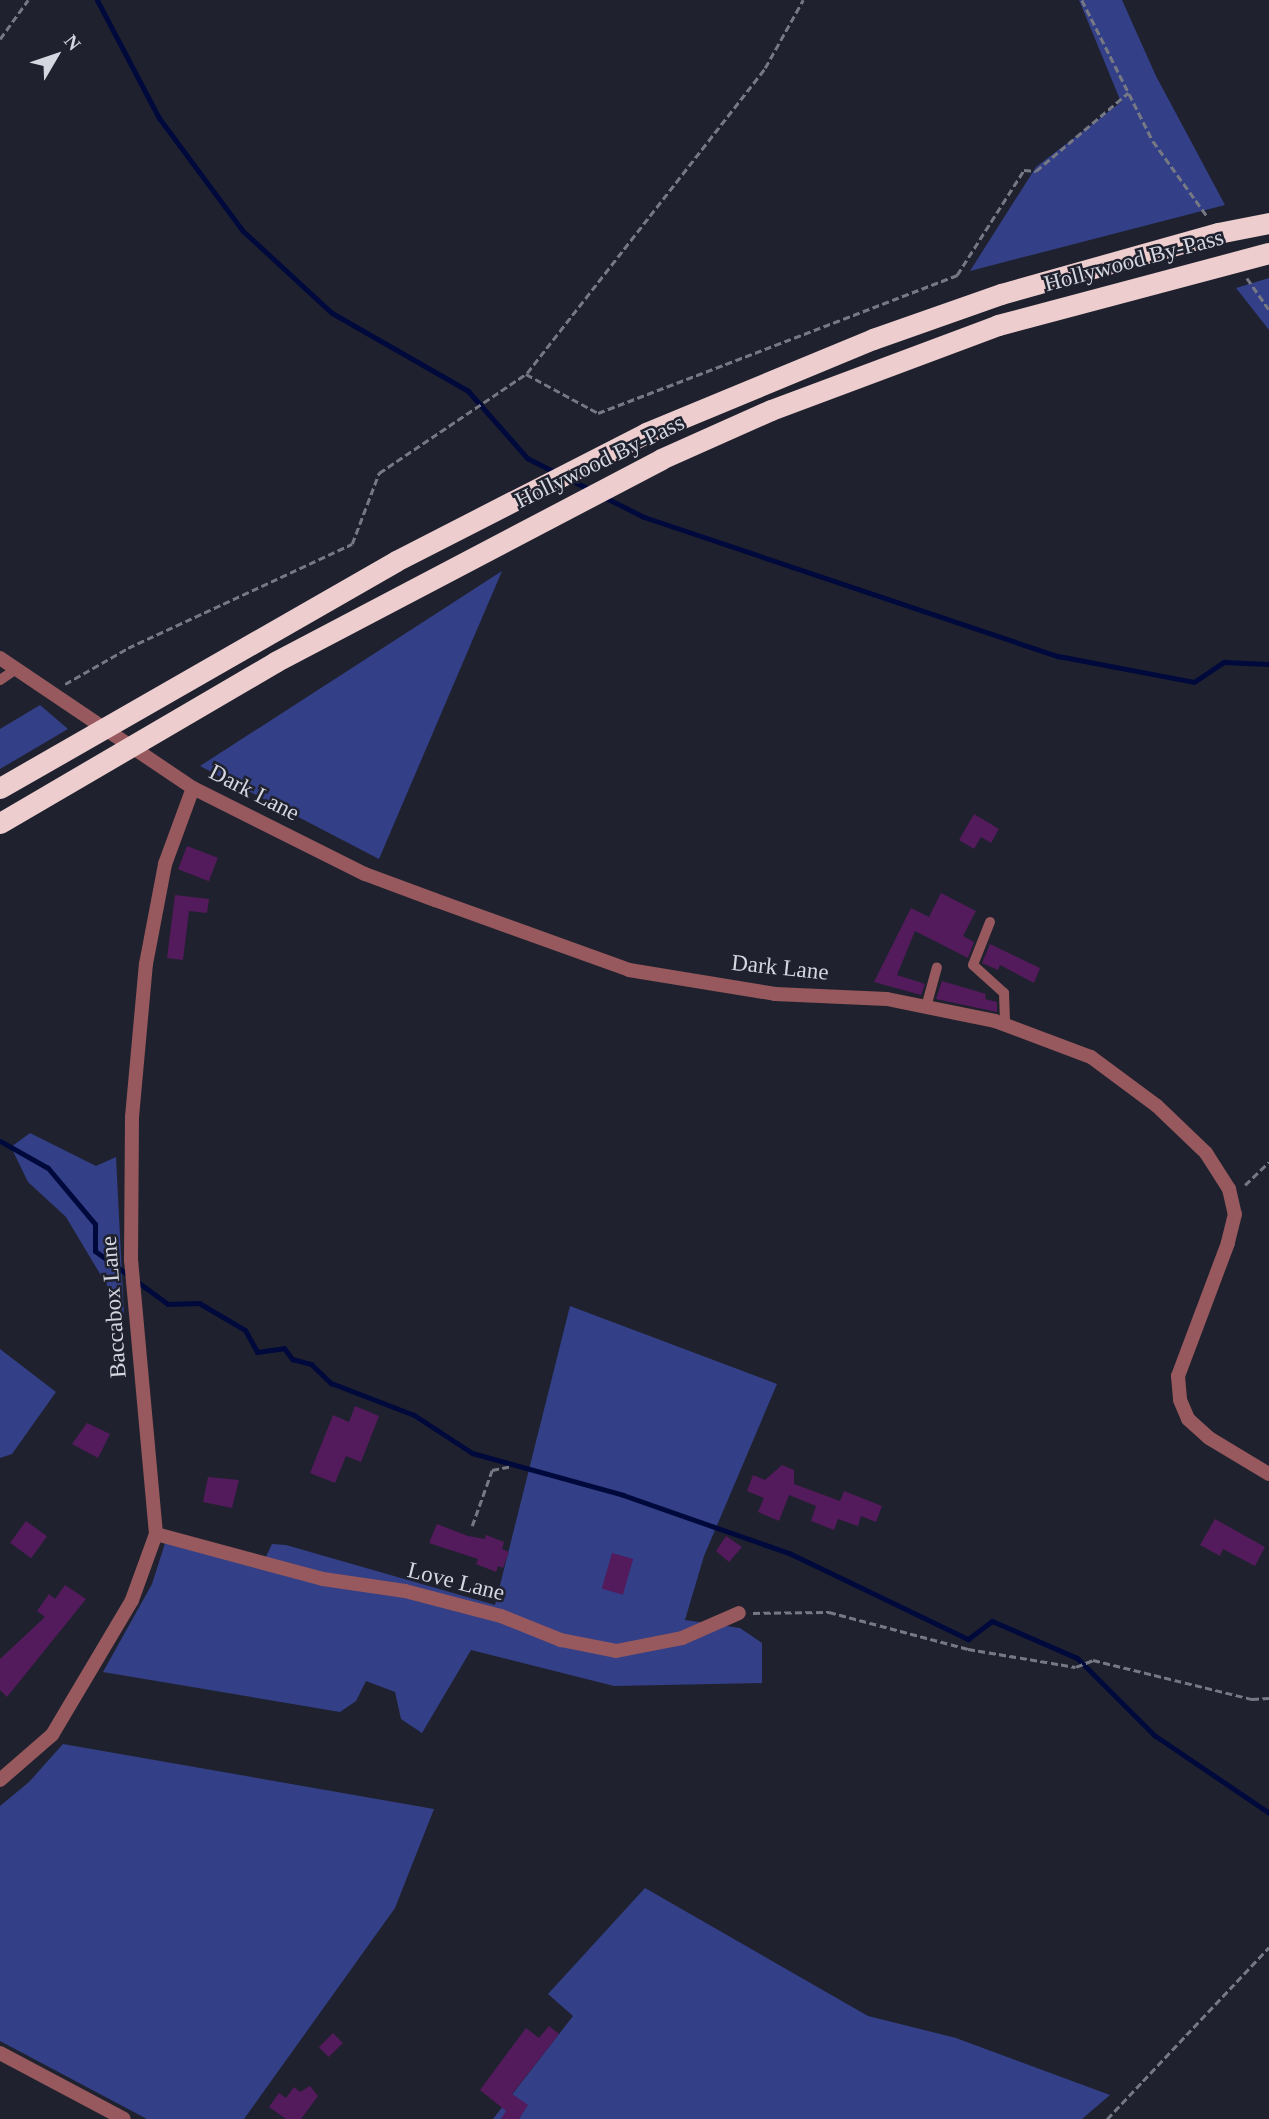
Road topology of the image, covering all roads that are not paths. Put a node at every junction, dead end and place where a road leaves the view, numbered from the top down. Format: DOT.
graph roads {
  1 [pos="1269,223"];
  2 [pos="1269,253"];
  3 [pos="0,658"];
  4 [pos="15,670"];
  5 [pos="0,680"];
  6 [pos="0,788"];
  7 [pos="194,788"];
  8 [pos="0,823"];
  9 [pos="990,922"];
  10 [pos="937,967"];
  11 [pos="926,1007"];
  12 [pos="1005,1025"];
  13 [pos="1269,1474"];
  14 [pos="156,1534"];
  15 [pos="740,1613"];
  16 [pos="0,1780"];
  17 [pos="0,2053"];
  18 [pos="124,2119"];
  1 -- 6 [label="highway, Hollywood By-Pass"];
  2 -- 8 [label="highway, Hollywood By-Pass"];
  3 -- 4 [label="street, Dark Lane"];
  4 -- 5 [label="lane"];
  4 -- 7 [label="street, Dark Lane"];
  7 -- 11 [label="street, Dark Lane"];
  7 -- 14 [label="street, Baccabox Lane"];
  9 -- 12 [label="lane"];
  10 -- 11 [label="lane"];
  11 -- 12 [label="street, Dark Lane"];
  12 -- 13 [label="street, Dark Lane"];
  14 -- 15 [label="street, Love Lane"];
  14 -- 16 [label="street, Baccabox Lane"];
  17 -- 18 [label="street"];
}
